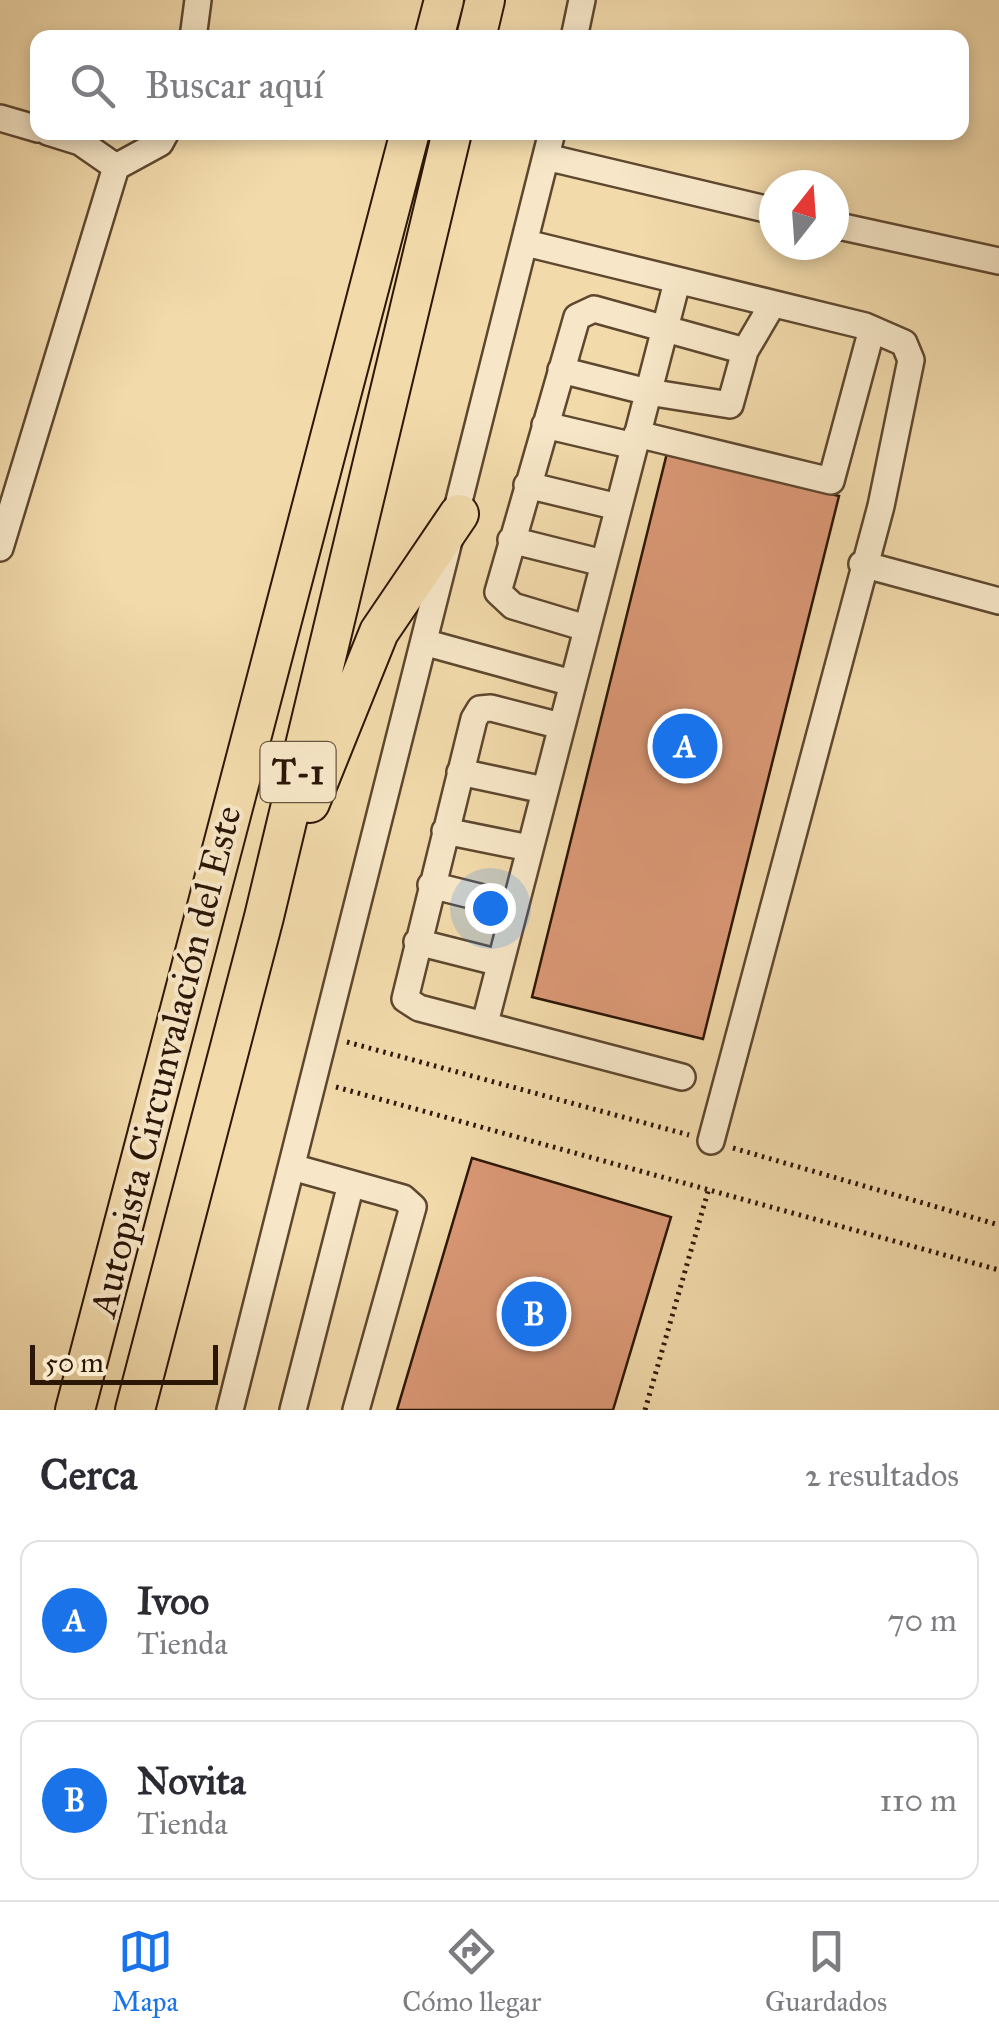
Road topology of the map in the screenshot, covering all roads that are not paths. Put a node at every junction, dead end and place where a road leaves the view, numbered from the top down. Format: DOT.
graph roads {
  1 [pos="198,0"];
  2 [pos="444,0"];
  3 [pos="486,0"];
  4 [pos="582,0"];
  5 [pos="193,30"];
  6 [pos="436,30"];
  7 [pos="478,30"];
  8 [pos="576,30"];
  9 [pos="0,118"];
  10 [pos="30,127"];
  11 [pos="74,140"];
  12 [pos="161,140"];
  13 [pos="408,140"];
  14 [pos="450,140"];
  15 [pos="549,145"];
  16 [pos="116,167"];
  17 [pos="759,207"];
  18 [pos="849,228"];
  19 [pos="526,243"];
  20 [pos="999,261"];
  21 [pos="676,282"];
  22 [pos="772,305"];
  23 [pos="872,329"];
  24 [pos="665,330"];
  25 [pos="745,351"];
  26 [pos="561,370"];
  27 [pos="648,392"];
  28 [pos="545,425"];
  29 [pos="636,440"];
  30 [pos="527,485"];
  31 [pos="618,508"];
  32 [pos="460,514"];
  33 [pos="511,540"];
  34 [pos="0,548"];
  35 [pos="603,563"];
  36 [pos="862,564"];
  37 [pos="999,601"];
  38 [pos="586,628"];
  39 [pos="427,644"];
  40 [pos="572,682"];
  41 [pos="561,726"];
  42 [pos="460,772"];
  43 [pos="544,790"];
  44 [pos="445,831"];
  45 [pos="530,848"];
  46 [pos="431,885"];
  47 [pos="515,906"];
  48 [pos="264,916"];
  49 [pos="416,942"];
  50 [pos="500,963"];
  51 [pos="485,1023"];
  52 [pos="682,1077"];
  53 [pos="711,1142"];
  54 [pos="292,1167"];
  55 [pos="351,1184"];
  56 [pos="75,1410"];
  57 [pos="136,1410"];
  58 [pos="230,1410"];
  59 [pos="293,1410"];
  60 [pos="356,1410"];
  1 -- 5 [label="street"];
  2 -- 6 [label="highway"];
  3 -- 7 [label="highway"];
  4 -- 8 [label="street"];
  9 -- 10 [label="street"];
  11 -- 16 [label="street"];
  12 -- 16 [label="street"];
  13 -- 56 [label="highway, Autopista Circunvalación del Este / T-1"];
  14 -- 48 [label="highway, Autopista Circunvalación del Este / T-1"];
  15 -- 17 [label="street"];
  15 -- 19 [label="street"];
  16 -- 34 [label="street"];
  18 -- 20 [label="street"];
  19 -- 21 [label="street"];
  19 -- 32 [label="street"];
  21 -- 22 [label="street"];
  21 -- 24 [label="street"];
  22 -- 23 [label="street"];
  22 -- 25 [label="street"];
  23 -- 29 [label="street"];
  23 -- 36 [label="street"];
  24 -- 25 [label="street"];
  24 -- 26 [label="street"];
  24 -- 27 [label="street"];
  25 -- 27 [label="street"];
  26 -- 27 [label="street"];
  26 -- 28 [label="street"];
  27 -- 29 [label="street"];
  28 -- 29 [label="street"];
  28 -- 30 [label="street"];
  29 -- 31 [label="street"];
  30 -- 31 [label="street"];
  30 -- 33 [label="street"];
  31 -- 35 [label="street"];
  32 -- 39 [label="street"];
  32 -- 48 [label="highway"];
  33 -- 35 [label="street"];
  33 -- 38 [label="street"];
  35 -- 38 [label="street"];
  36 -- 37 [label="street"];
  36 -- 53 [label="street"];
  38 -- 40 [label="street"];
  39 -- 40 [label="street"];
  39 -- 54 [label="street"];
  40 -- 41 [label="street"];
  41 -- 42 [label="street"];
  41 -- 43 [label="street"];
  42 -- 43 [label="street"];
  42 -- 44 [label="street"];
  43 -- 45 [label="street"];
  44 -- 45 [label="street"];
  44 -- 46 [label="street"];
  45 -- 47 [label="street"];
  46 -- 47 [label="street"];
  46 -- 49 [label="street"];
  47 -- 50 [label="street"];
  48 -- 57 [label="highway, Autopista Circunvalación del Este / T-1"];
  49 -- 50 [label="street"];
  49 -- 51 [label="street"];
  50 -- 51 [label="street"];
  51 -- 52 [label="street"];
  54 -- 55 [label="street"];
  54 -- 58 [label="street"];
  55 -- 59 [label="street"];
  55 -- 60 [label="street"];
}
